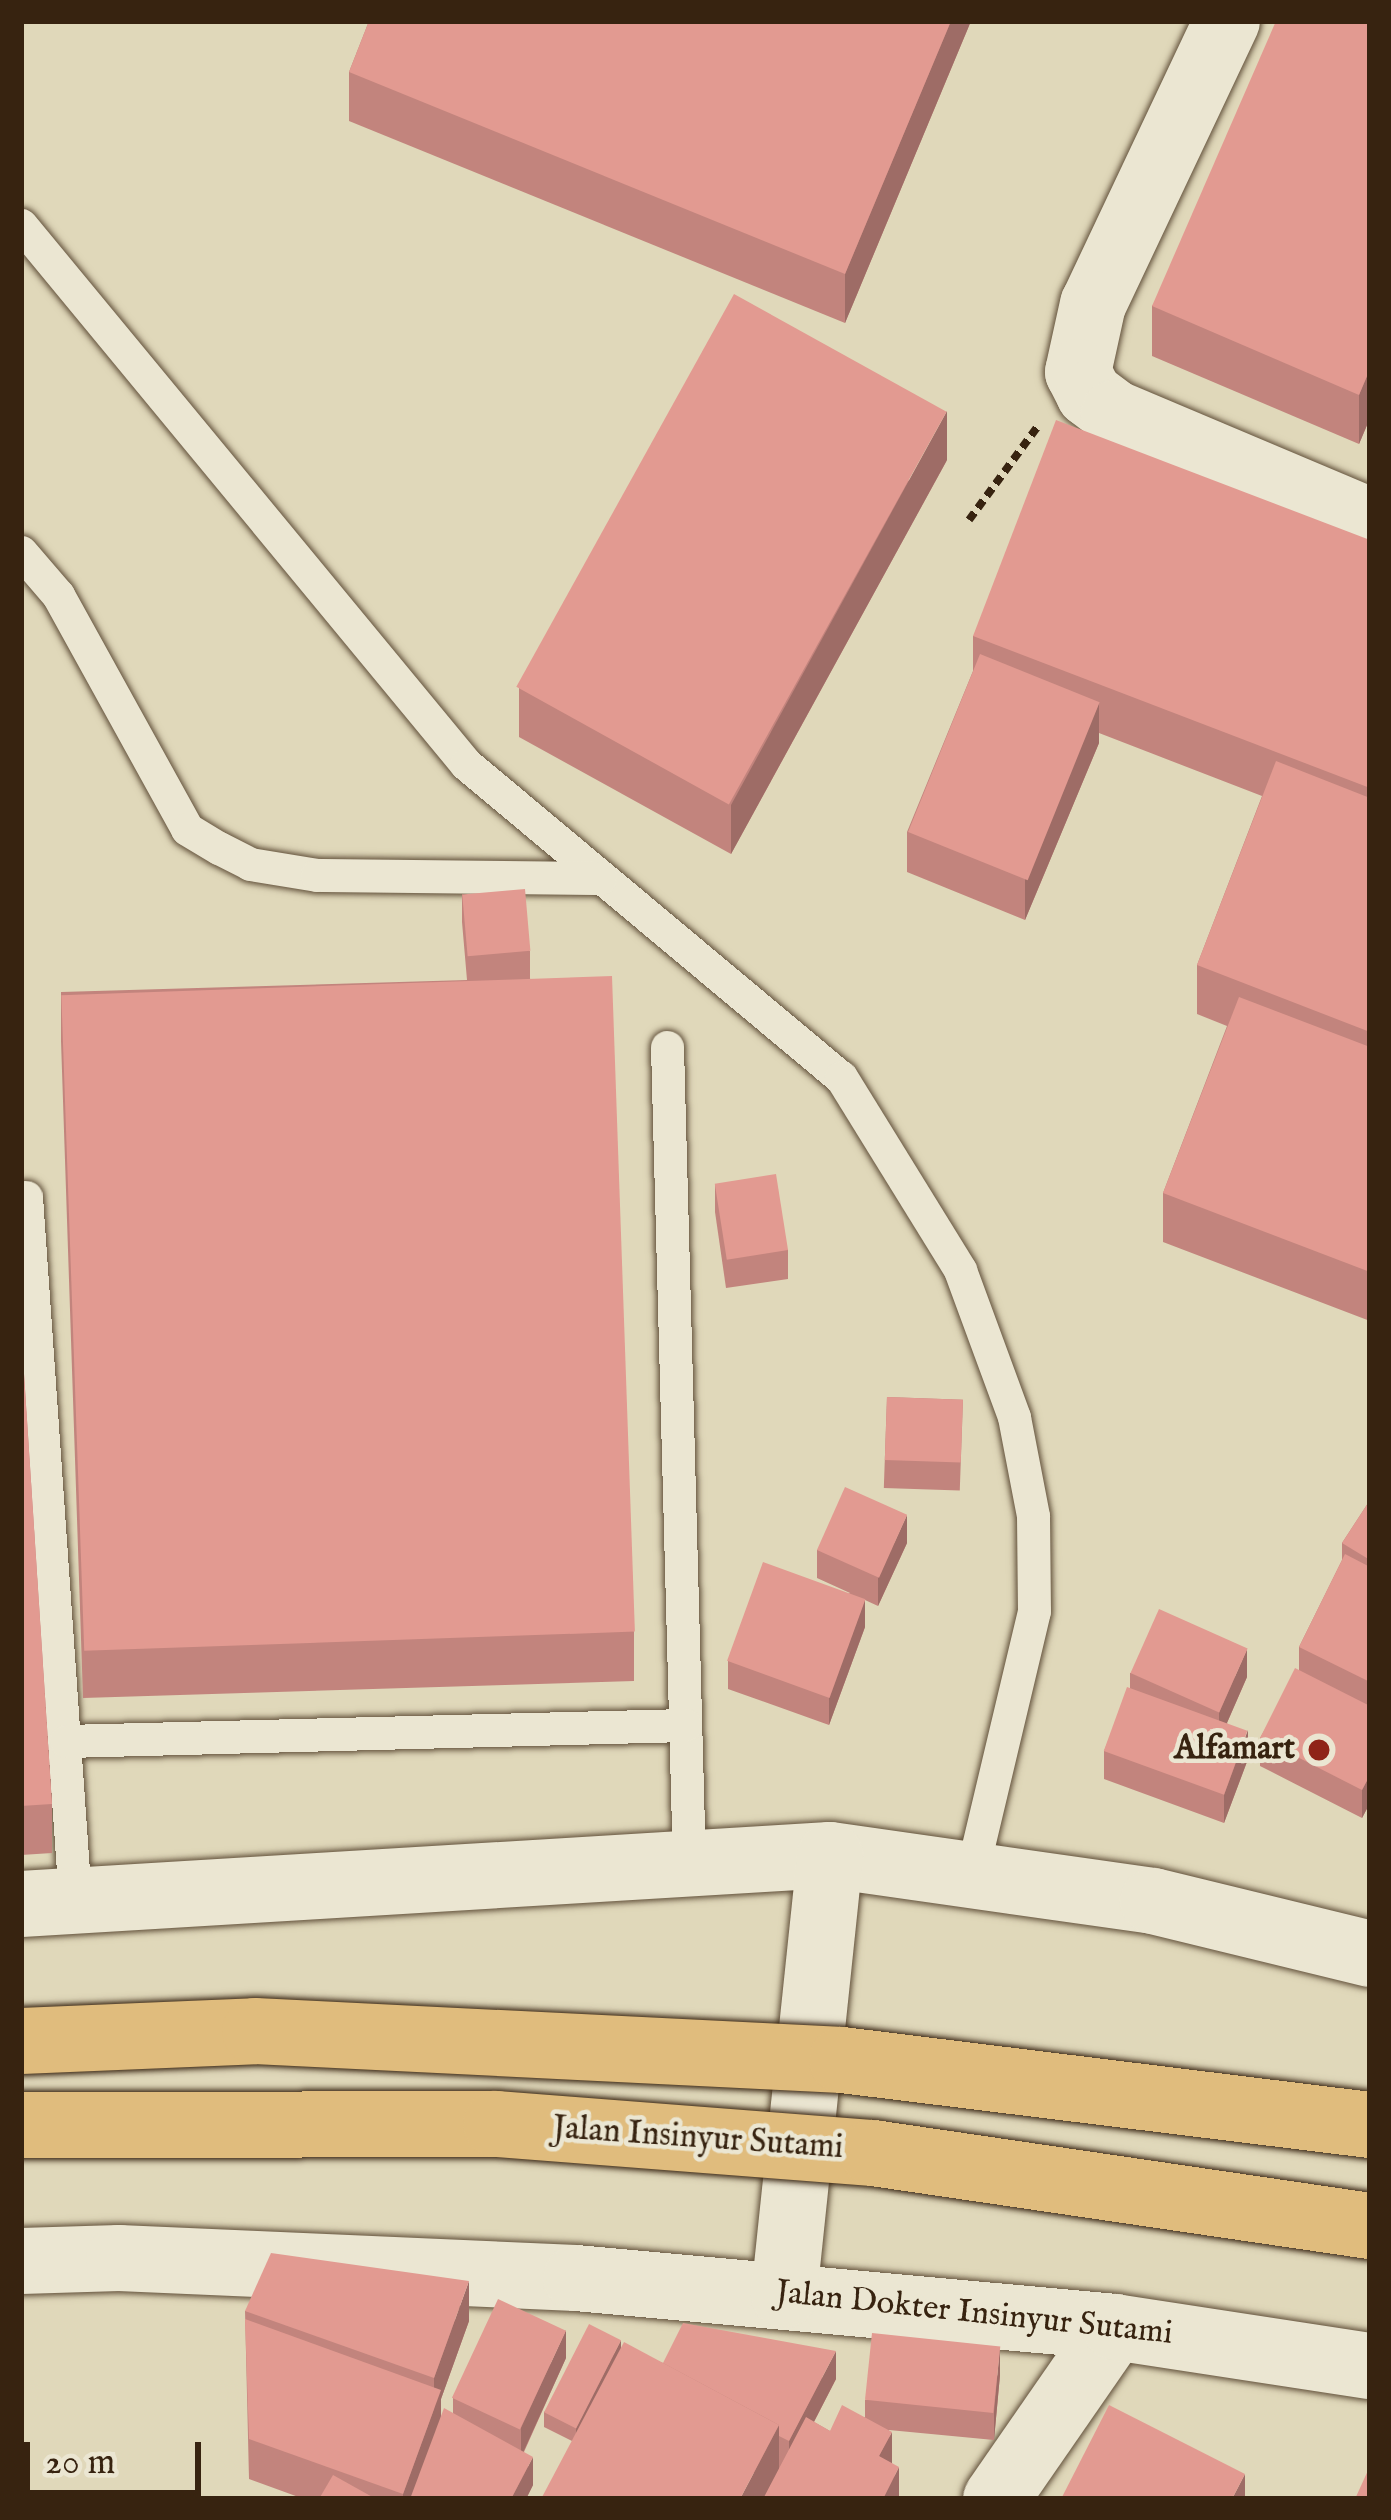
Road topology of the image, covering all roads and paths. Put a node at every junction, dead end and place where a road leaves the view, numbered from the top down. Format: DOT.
graph roads {
  1 [pos="1227,21"];
  2 [pos="21,225"];
  3 [pos="1078,372"];
  4 [pos="969,520"];
  5 [pos="1370,521"];
  6 [pos="21,552"];
  7 [pos="600,878"];
  8 [pos="667,1048"];
  9 [pos="26,1197"];
  10 [pos="685,1725"];
  11 [pos="66,1741"];
  12 [pos="830,1856"];
  13 [pos="689,1864"];
  14 [pos="972,1870"];
  15 [pos="48,1902"];
  16 [pos="1370,1954"];
  17 [pos="21,2042"];
  18 [pos="21,2125"];
  19 [pos="1370,2125"];
  20 [pos="1370,2226"];
  21 [pos="21,2261"];
  22 [pos="784,2295"];
  23 [pos="1115,2327"];
  24 [pos="1370,2366"];
  25 [pos="997,2499"];
  1 -- 3 [label="street"];
  2 -- 7 [label="lane"];
  3 -- 4 [label="path"];
  3 -- 5 [label="street"];
  6 -- 7 [label="lane"];
  7 -- 14 [label="lane"];
  8 -- 10 [label="lane"];
  9 -- 11 [label="lane"];
  10 -- 11 [label="lane"];
  10 -- 13 [label="lane"];
  11 -- 15 [label="lane"];
  12 -- 13 [label="street"];
  12 -- 14 [label="street"];
  12 -- 22 [label="street"];
  13 -- 15 [label="street"];
  14 -- 16 [label="street"];
  17 -- 19 [label="highway, bridge"];
  18 -- 20 [label="highway, Jalan Insinyur Sutami, bridge"];
  21 -- 22 [label="street, Jalan Dokter Insinyur Sutami"];
  22 -- 23 [label="street, Jalan Dokter Insinyur Sutami"];
  23 -- 24 [label="street, Jalan Dokter Insinyur Sutami"];
  23 -- 25 [label="street"];
}
